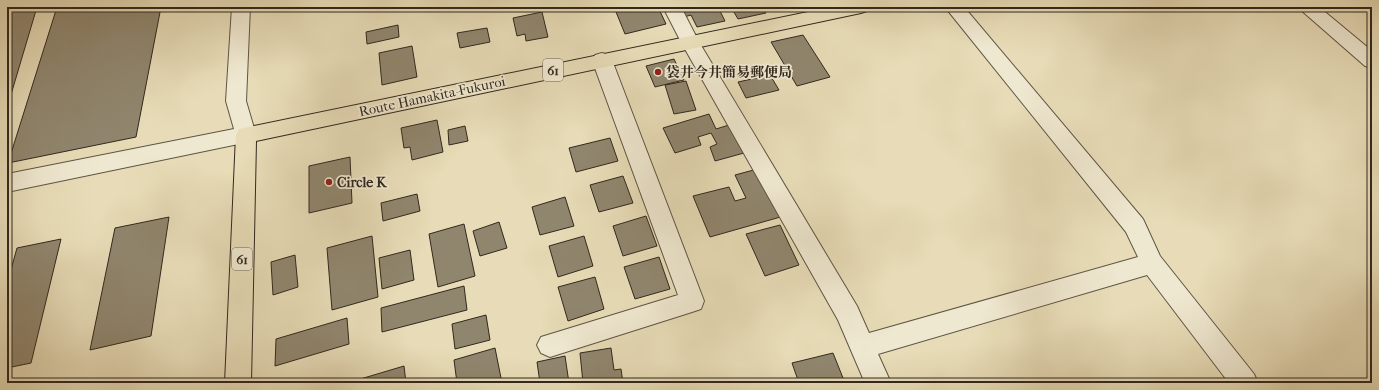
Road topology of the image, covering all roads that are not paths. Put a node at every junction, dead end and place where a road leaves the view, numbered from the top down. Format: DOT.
graph roads {
  1 [pos="241,7"];
  2 [pos="672,7"];
  3 [pos="860,7"];
  4 [pos="954,7"];
  5 [pos="1308,7"];
  6 [pos="690,42"];
  7 [pos="602,60"];
  8 [pos="1372,61"];
  9 [pos="246,135"];
  10 [pos="7,183"];
  11 [pos="1152,263"];
  12 [pos="550,345"];
  13 [pos="862,347"];
  14 [pos="238,383"];
  15 [pos="878,383"];
  16 [pos="1245,383"];
  1 -- 9 [label="street"];
  2 -- 6 [label="street"];
  3 -- 6 [label="main road, Route Hamakita-Fukuroi / 61"];
  4 -- 11 [label="street"];
  5 -- 8 [label="street"];
  6 -- 7 [label="main road, Route Hamakita-Fukuroi / 61"];
  6 -- 13 [label="street"];
  7 -- 9 [label="main road, Route Hamakita-Fukuroi / 61"];
  7 -- 12 [label="street"];
  9 -- 10 [label="street"];
  9 -- 14 [label="main road, 61"];
  11 -- 13 [label="street"];
  11 -- 16 [label="street"];
  13 -- 15 [label="street"];
}
